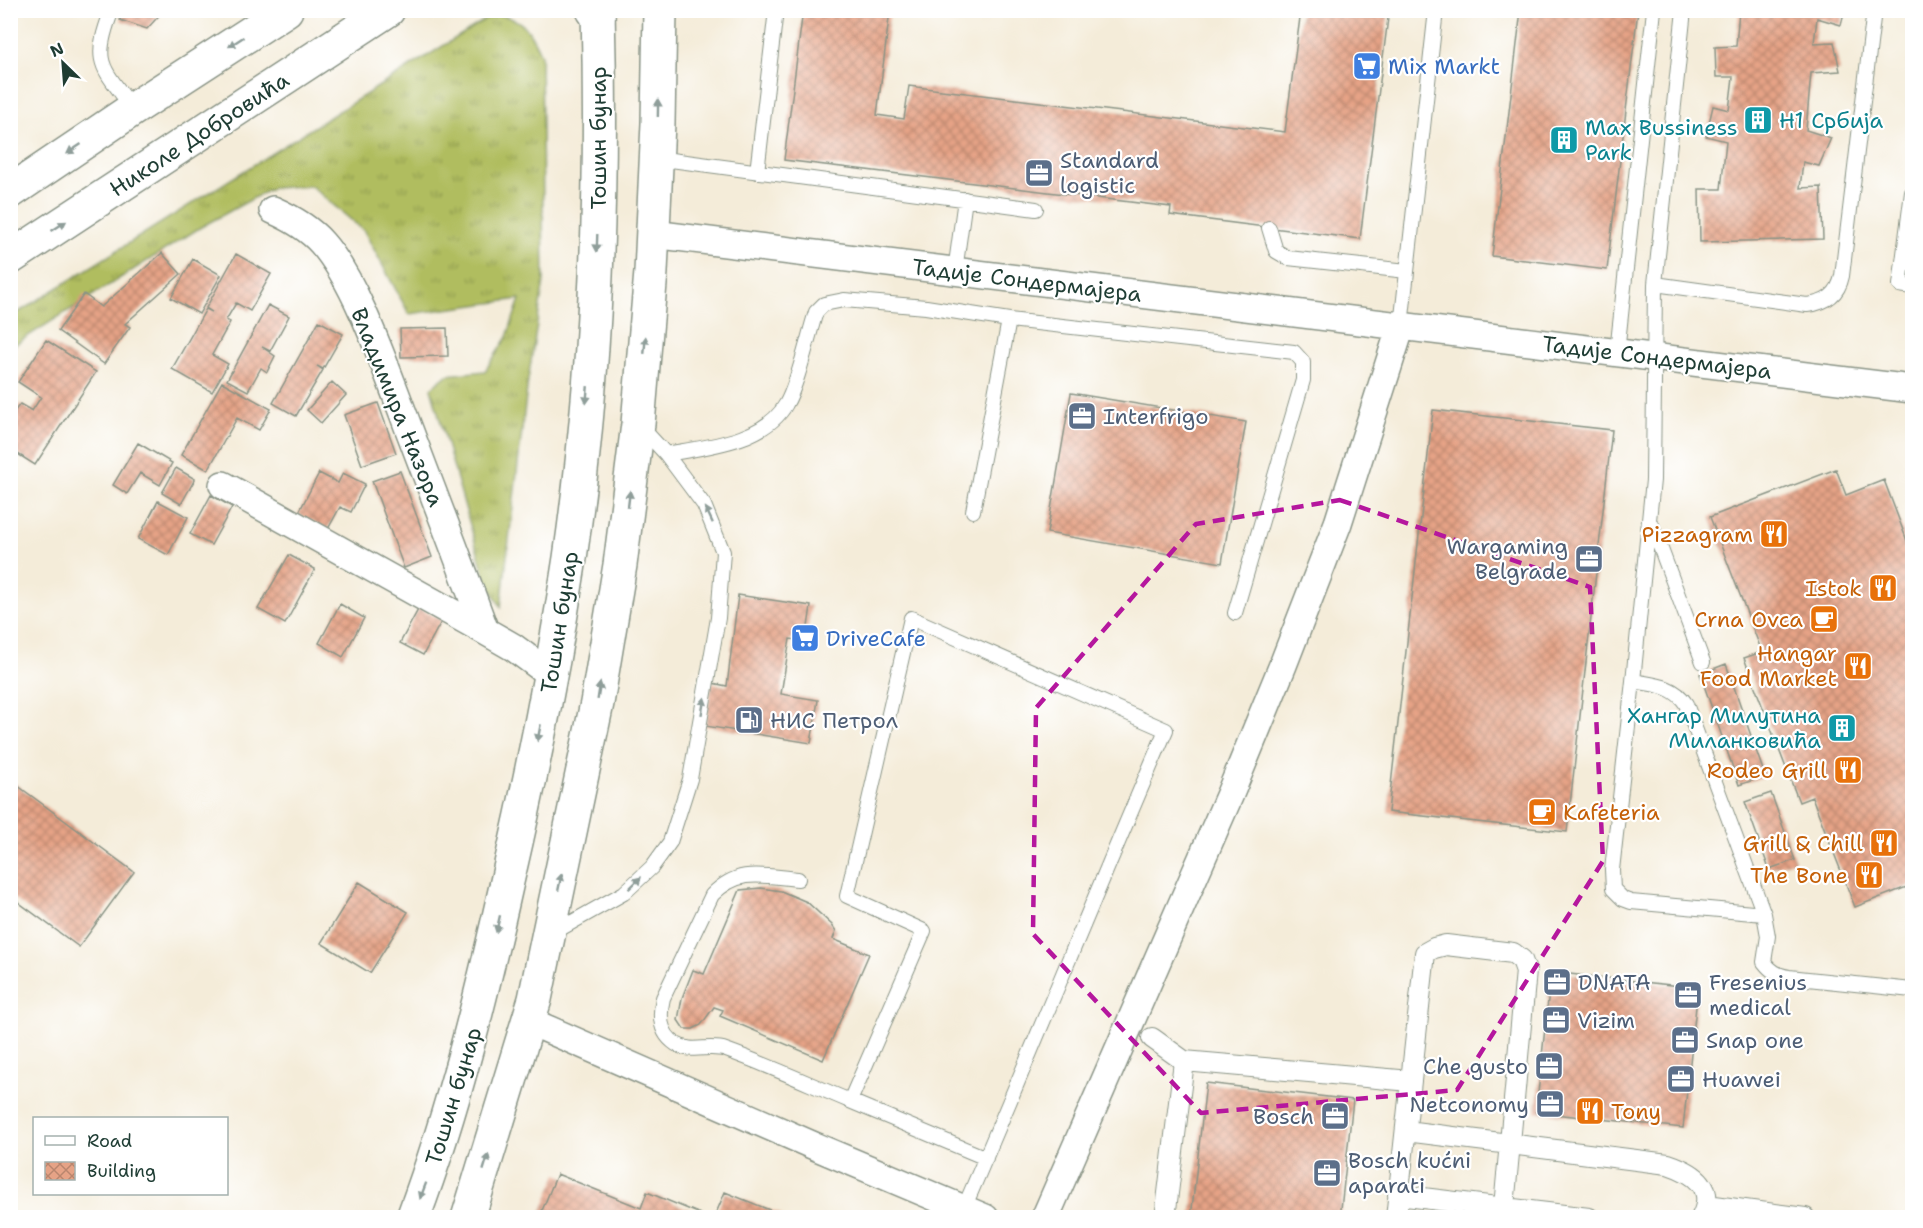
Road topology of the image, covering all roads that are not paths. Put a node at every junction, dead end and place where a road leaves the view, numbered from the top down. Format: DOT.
graph roads {
  1 [pos="112,10"];
  2 [pos="286,10"];
  3 [pos="388,10"];
  4 [pos="776,10"];
  5 [pos="1436,10"];
  6 [pos="1654,10"];
  7 [pos="1684,10"];
  8 [pos="1874,10"];
  9 [pos="660,12"];
  10 [pos="596,13"];
  11 [pos="133,109"];
  12 [pos="656,158"];
  13 [pos="757,172"];
  14 [pos="10,192"];
  15 [pos="1912,192"];
  16 [pos="965,200"];
  17 [pos="1036,209"];
  18 [pos="273,210"];
  19 [pos="1269,228"];
  20 [pos="653,234"];
  21 [pos="10,258"];
  22 [pos="955,271"];
  23 [pos="1407,271"];
  24 [pos="1655,284"];
  25 [pos="1912,287"];
  26 [pos="1009,320"];
  27 [pos="1401,326"];
  28 [pos="1617,352"];
  29 [pos="1653,357"];
  30 [pos="1912,388"];
  31 [pos="638,424"];
  32 [pos="666,454"];
  33 [pos="223,485"];
  34 [pos="974,512"];
  35 [pos="1650,521"];
  36 [pos="1235,613"];
  37 [pos="485,631"];
  38 [pos="1703,662"];
  39 [pos="551,675"];
  40 [pos="1633,681"];
  41 [pos="798,879"];
  42 [pos="1764,914"];
  43 [pos="549,935"];
  44 [pos="1912,990"];
  45 [pos="529,1022"];
  46 [pos="1152,1038"];
  47 [pos="1184,1061"];
  48 [pos="1411,1081"];
  49 [pos="850,1101"];
  50 [pos="1406,1131"];
  51 [pos="1510,1144"];
  52 [pos="986,1158"];
  53 [pos="1398,1195"];
  54 [pos="1504,1208"];
  55 [pos="1704,1211"];
  56 [pos="975,1213"];
  57 [pos="413,1218"];
  58 [pos="468,1218"];
  59 [pos="1045,1218"];
  60 [pos="1165,1218"];
  61 [pos="1396,1218"];
  62 [pos="1589,1218"];
  63 [pos="1804,1218"];
  1 -- 11 [label="lane"];
  2 -- 11 [label="main road, one-way"];
  21 -- 3 [label="main road, Николе Добровића, one-way"];
  4 -- 13 [label="lane"];
  5 -- 23 [label="lane"];
  6 -- 28 [label="lane"];
  7 -- 24 [label="lane"];
  8 -- 24 [label="lane"];
  12 -- 9 [label="main road, one-way"];
  10 -- 39 [label="main road, Тошин бунар, one-way"];
  11 -- 14 [label="main road, one-way"];
  12 -- 13 [label="lane"];
  12 -- 20 [label="main road"];
  13 -- 16 [label="lane"];
  15 -- 25 [label="lane"];
  16 -- 17 [label="lane"];
  16 -- 22 [label="lane"];
  18 -- 37 [label="street, Владимира Назора"];
  19 -- 23 [label="lane"];
  20 -- 22 [label="street, Тадије Сондермајера"];
  31 -- 20 [label="main road, one-way"];
  22 -- 27 [label="street, Тадије Сондермајера"];
  23 -- 27 [label="lane"];
  24 -- 29 [label="lane"];
  26 -- 32 [label="lane"];
  26 -- 34 [label="lane"];
  26 -- 36 [label="lane"];
  27 -- 28 [label="street, Тадије Сондермајера"];
  27 -- 59 [label="street"];
  28 -- 29 [label="street, Тадије Сондермајера"];
  29 -- 30 [label="street, Тадије Сондермајера"];
  29 -- 35 [label="lane"];
  31 -- 32 [label="lane"];
  43 -- 31 [label="main road, one-way"];
  43 -- 32 [label="lane, one-way"];
  33 -- 37 [label="street"];
  35 -- 38 [label="lane"];
  35 -- 40 [label="lane"];
  37 -- 39 [label="street"];
  39 -- 57 [label="main road, Тошин бунар, one-way"];
  40 -- 42 [label="lane"];
  40 -- 42 [label="lane"];
  41 -- 49 [label="lane"];
  42 -- 44 [label="lane"];
  43 -- 45 [label="main road"];
  45 -- 56 [label="street"];
  58 -- 45 [label="main road, one-way"];
  46 -- 47 [label="street"];
  47 -- 48 [label="street"];
  47 -- 60 [label="street"];
  48 -- 50 [label="street"];
  48 -- 51 [label="street"];
  49 -- 52 [label="lane"];
  49 -- 52 [label="lane"];
  50 -- 51 [label="street"];
  50 -- 53 [label="street"];
  51 -- 54 [label="street"];
  51 -- 55 [label="street"];
  52 -- 56 [label="lane"];
  53 -- 54 [label="street"];
  53 -- 61 [label="street"];
  54 -- 62 [label="street"];
  55 -- 63 [label="street"];
}
